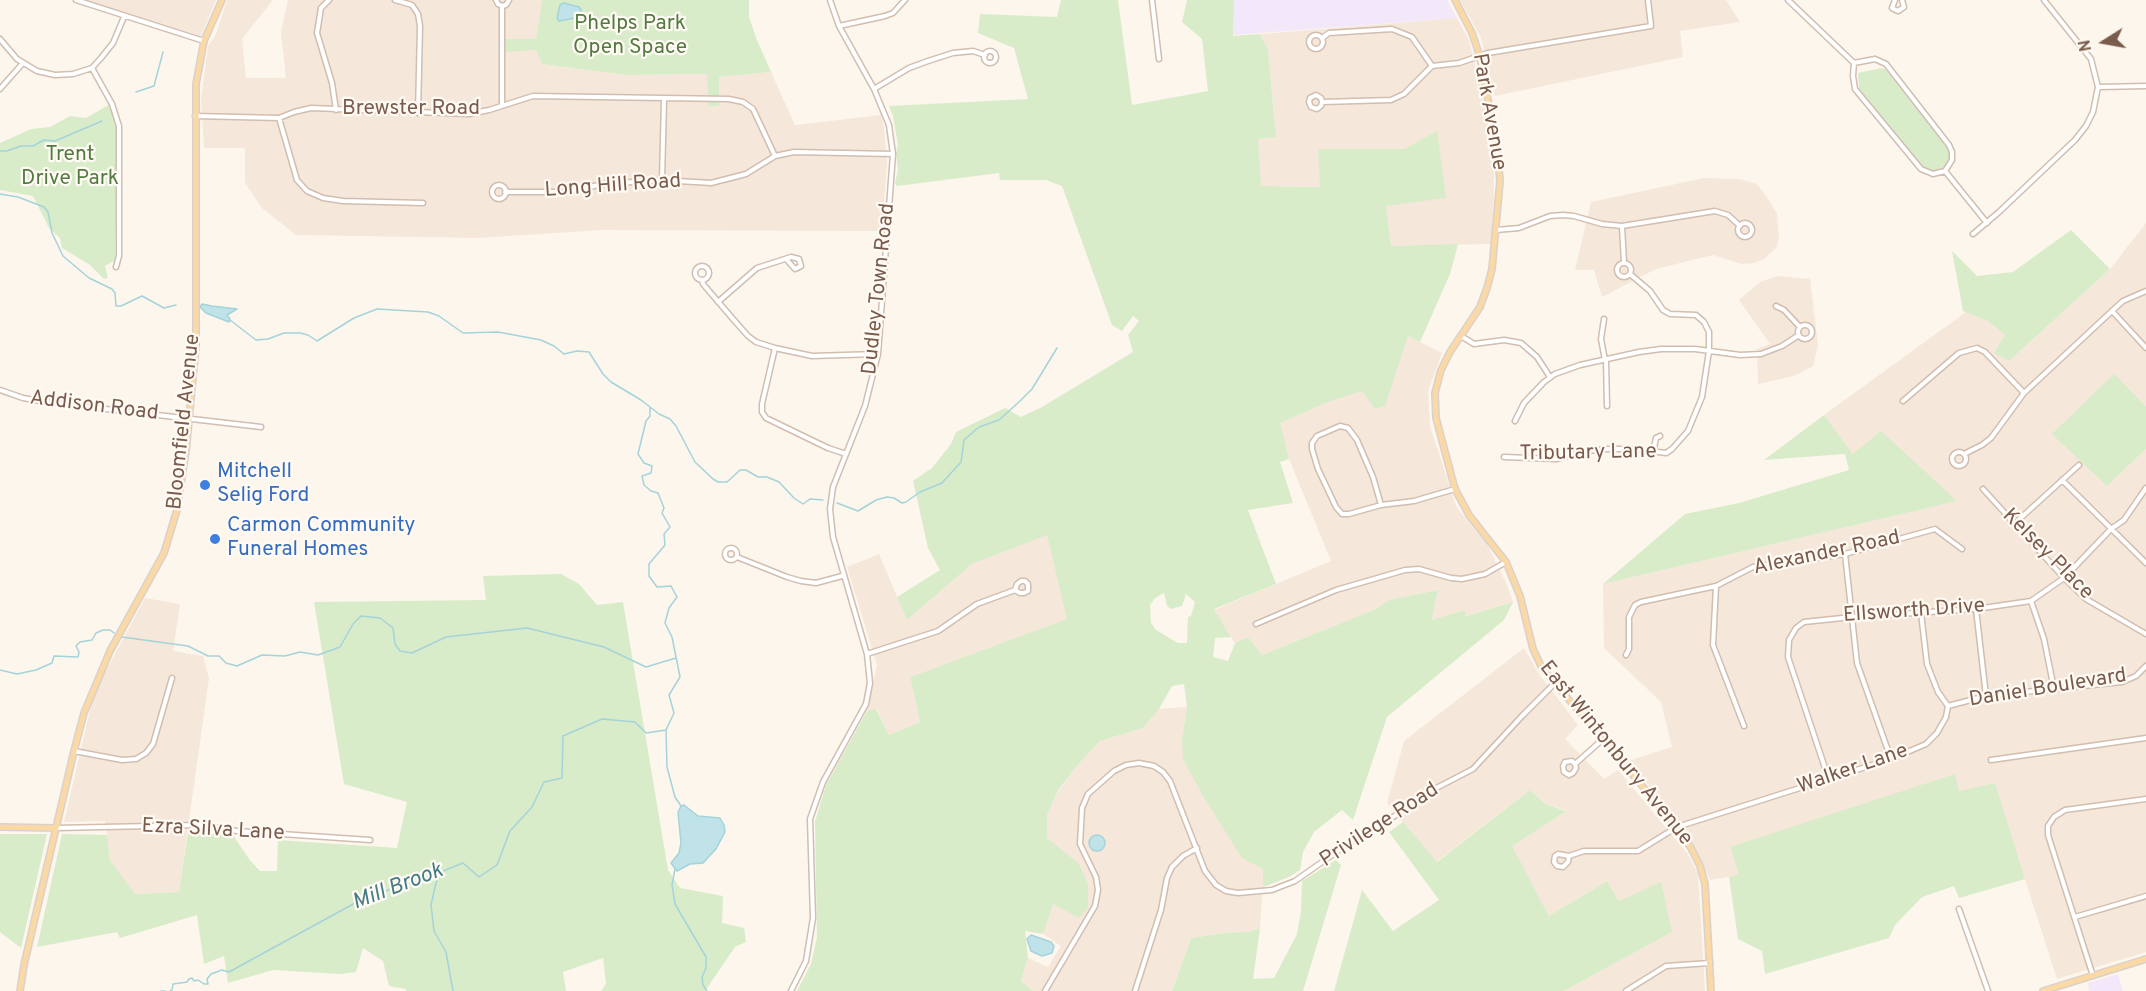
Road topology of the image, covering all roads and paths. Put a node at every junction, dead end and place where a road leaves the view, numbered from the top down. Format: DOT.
graph roads {
  1 [pos="76,0"];
  2 [pos="222,0"];
  3 [pos="329,0"];
  4 [pos="394,0"];
  5 [pos="496,0"];
  6 [pos="509,0"];
  7 [pos="830,0"];
  8 [pos="906,0"];
  9 [pos="1152,0"];
  10 [pos="1455,0"];
  11 [pos="1648,0"];
  12 [pos="1788,0"];
  13 [pos="1902,0"];
  14 [pos="2044,0"];
  15 [pos="1892,2"];
  16 [pos="502,6"];
  17 [pos="124,17"];
  18 [pos="839,27"];
  19 [pos="1322,38"];
  20 [pos="0,39"];
  21 [pos="204,41"];
  22 [pos="985,54"];
  23 [pos="1480,57"];
  24 [pos="1159,59"];
  25 [pos="23,63"];
  26 [pos="1854,63"];
  27 [pos="1432,66"];
  28 [pos="92,68"];
  29 [pos="2146,86"];
  30 [pos="2098,87"];
  31 [pos="0,89"];
  32 [pos="874,89"];
  33 [pos="664,100"];
  34 [pos="1322,102"];
  35 [pos="502,105"];
  36 [pos="336,110"];
  37 [pos="418,113"];
  38 [pos="194,116"];
  39 [pos="279,118"];
  40 [pos="893,154"];
  41 [pos="775,156"];
  42 [pos="1945,171"];
  43 [pos="662,180"];
  44 [pos="505,192"];
  45 [pos="423,203"];
  46 [pos="1987,223"];
  47 [pos="1622,226"];
  48 [pos="1740,226"];
  49 [pos="1496,230"];
  50 [pos="1973,234"];
  51 [pos="786,259"];
  52 [pos="1624,263"];
  53 [pos="116,267"];
  54 [pos="1630,274"];
  55 [pos="702,280"];
  56 [pos="2146,291"];
  57 [pos="718,302"];
  58 [pos="1776,306"];
  59 [pos="2112,311"];
  60 [pos="1604,319"];
  61 [pos="1800,327"];
  62 [pos="1799,335"];
  63 [pos="1461,336"];
  64 [pos="775,348"];
  65 [pos="2146,348"];
  66 [pos="1709,351"];
  67 [pos="878,354"];
  68 [pos="1606,359"];
  69 [pos="1550,377"];
  70 [pos="0,390"];
  71 [pos="2024,393"];
  72 [pos="1903,401"];
  73 [pos="1607,406"];
  74 [pos="189,418"];
  75 [pos="1515,420"];
  76 [pos="261,427"];
  77 [pos="1660,436"];
  78 [pos="1653,453"];
  79 [pos="846,454"];
  80 [pos="1964,454"];
  81 [pos="1504,457"];
  82 [pos="2079,465"];
  83 [pos="2062,480"];
  84 [pos="2146,488"];
  85 [pos="1455,489"];
  86 [pos="1983,489"];
  87 [pos="1381,505"];
  88 [pos="2014,524"];
  89 [pos="2111,529"];
  90 [pos="1962,549"];
  91 [pos="1845,554"];
  92 [pos="737,556"];
  93 [pos="1506,562"];
  94 [pos="2146,563"];
  95 [pos="842,576"];
  96 [pos="2064,578"];
  97 [pos="1716,586"];
  98 [pos="1014,590"];
  99 [pos="2031,601"];
  100 [pos="1976,609"];
  101 [pos="1921,613"];
  102 [pos="1852,616"];
  103 [pos="1256,624"];
  104 [pos="1526,625"];
  105 [pos="2146,634"];
  106 [pos="867,654"];
  107 [pos="1626,655"];
  108 [pos="2146,666"];
  109 [pos="172,678"];
  110 [pos="1554,684"];
  111 [pos="2054,689"];
  112 [pos="1986,696"];
  113 [pos="1948,706"];
  114 [pos="1744,726"];
  115 [pos="2146,738"];
  116 [pos="1602,740"];
  117 [pos="74,751"];
  118 [pos="1891,759"];
  119 [pos="1991,760"];
  120 [pos="1575,764"];
  121 [pos="1828,780"];
  122 [pos="2146,799"];
  123 [pos="0,827"];
  124 [pos="1677,827"];
  125 [pos="56,828"];
  126 [pos="370,840"];
  127 [pos="1197,848"];
  128 [pos="1569,856"];
  129 [pos="2146,896"];
  130 [pos="1959,909"];
  131 [pos="2075,917"];
  132 [pos="2146,959"];
  133 [pos="1710,963"];
  134 [pos="2093,976"];
  135 [pos="20,991"];
  136 [pos="791,991"];
  137 [pos="1045,991"];
  138 [pos="1135,991"];
  139 [pos="1626,991"];
  140 [pos="1711,991"];
  141 [pos="1988,991"];
  142 [pos="2043,991"];
  1 -- 17 [label="street"];
  2 -- 21 [label="main road, Bloomfield Avenue"];
  3 -- 36 [label="street"];
  4 -- 37 [label="street"];
  5 -- 16 [label="street"];
  6 -- 16 [label="street"];
  7 -- 18 [label="street, Dudley Town Road"];
  8 -- 18 [label="street"];
  9 -- 24 [label="street"];
  10 -- 23 [label="main road, Park Avenue"];
  11 -- 23 [label="street"];
  12 -- 26 [label="street"];
  13 -- 15 [label="street"];
  14 -- 30 [label="street"];
  16 -- 35 [label="street"];
  17 -- 21 [label="street"];
  17 -- 28 [label="street"];
  18 -- 32 [label="street, Dudley Town Road"];
  19 -- 27 [label="street"];
  20 -- 25 [label="street"];
  21 -- 38 [label="main road, Bloomfield Avenue"];
  22 -- 32 [label="street"];
  23 -- 27 [label="street"];
  23 -- 49 [label="main road, Park Avenue"];
  25 -- 28 [label="street"];
  25 -- 31 [label="street"];
  26 -- 42 [label="street"];
  26 -- 42 [label="street"];
  27 -- 34 [label="street"];
  28 -- 53 [label="street"];
  29 -- 30 [label="street"];
  30 -- 46 [label="street"];
  32 -- 40 [label="street, Dudley Town Road"];
  33 -- 35 [label="street, Brewster Road"];
  33 -- 41 [label="street, Brewster Road"];
  33 -- 43 [label="street"];
  35 -- 37 [label="street, Brewster Road"];
  36 -- 37 [label="street, Brewster Road"];
  36 -- 39 [label="street, Brewster Road"];
  38 -- 39 [label="street, Brewster Road"];
  38 -- 74 [label="main road, Bloomfield Avenue"];
  39 -- 45 [label="street"];
  40 -- 41 [label="street, Long Hill Road"];
  40 -- 67 [label="street, Dudley Town Road"];
  41 -- 43 [label="street, Long Hill Road"];
  42 -- 46 [label="street"];
  43 -- 44 [label="street, Long Hill Road"];
  46 -- 50 [label="street"];
  47 -- 48 [label="street"];
  47 -- 49 [label="street"];
  47 -- 52 [label="street"];
  49 -- 63 [label="main road, Park Avenue"];
  51 -- 57 [label="street"];
  52 -- 54 [label="street"];
  52 -- 54 [label="street"];
  54 -- 66 [label="street, Tributary Lane"];
  55 -- 57 [label="street"];
  56 -- 59 [label="street"];
  57 -- 64 [label="street"];
  58 -- 61 [label="street"];
  59 -- 65 [label="street"];
  59 -- 71 [label="street"];
  60 -- 68 [label="street"];
  61 -- 62 [label="street"];
  61 -- 62 [label="street"];
  62 -- 66 [label="street"];
  63 -- 69 [label="street"];
  63 -- 85 [label="main road, Park Avenue"];
  64 -- 67 [label="street"];
  64 -- 79 [label="street"];
  66 -- 68 [label="street"];
  66 -- 78 [label="street, Tributary Lane"];
  67 -- 79 [label="street, Dudley Town Road"];
  68 -- 69 [label="street"];
  68 -- 73 [label="street"];
  69 -- 75 [label="street"];
  70 -- 74 [label="street, Addison Road"];
  71 -- 72 [label="street"];
  71 -- 80 [label="street"];
  74 -- 76 [label="street, Addison Road"];
  74 -- 117 [label="main road, Bloomfield Avenue"];
  77 -- 78 [label="street"];
  78 -- 81 [label="street, Tributary Lane"];
  79 -- 95 [label="street, Dudley Town Road"];
  82 -- 83 [label="street"];
  83 -- 88 [label="street"];
  83 -- 89 [label="street"];
  84 -- 89 [label="street, Ellsworth Drive"];
  85 -- 87 [label="street"];
  85 -- 93 [label="main road, Park Avenue"];
  86 -- 88 [label="street, Kelsey Place"];
  87 -- 87 [label="street"];
  88 -- 96 [label="street, Kelsey Place"];
  89 -- 94 [label="street"];
  89 -- 96 [label="street, Ellsworth Drive"];
  90 -- 91 [label="street, Alexander Road"];
  91 -- 97 [label="street, Alexander Road"];
  91 -- 102 [label="street"];
  92 -- 95 [label="street"];
  93 -- 103 [label="street"];
  93 -- 104 [label="main road, Park Avenue"];
  95 -- 106 [label="street, Dudley Town Road"];
  96 -- 99 [label="street, Ellsworth Drive"];
  96 -- 105 [label="street, Kelsey Place"];
  97 -- 107 [label="street, Alexander Road"];
  97 -- 114 [label="street"];
  98 -- 106 [label="street"];
  99 -- 100 [label="street, Ellsworth Drive"];
  99 -- 111 [label="street"];
  100 -- 101 [label="street, Ellsworth Drive"];
  100 -- 112 [label="street"];
  101 -- 102 [label="street, Ellsworth Drive"];
  101 -- 113 [label="street"];
  102 -- 118 [label="street"];
  102 -- 121 [label="street, Ellsworth Drive"];
  104 -- 110 [label="main road, East Wintonbury Avenue"];
  106 -- 136 [label="street, Dudley Town Road"];
  108 -- 111 [label="street, Daniel Boulevard"];
  109 -- 117 [label="street"];
  110 -- 116 [label="main road, East Wintonbury Avenue"];
  110 -- 127 [label="street, Privilege Road"];
  111 -- 112 [label="street, Daniel Boulevard"];
  112 -- 113 [label="street, Daniel Boulevard"];
  113 -- 118 [label="street, Walker Lane"];
  115 -- 119 [label="street"];
  116 -- 120 [label="street"];
  116 -- 124 [label="main road, East Wintonbury Avenue"];
  117 -- 125 [label="main road, Bloomfield Avenue"];
  118 -- 121 [label="street, Walker Lane"];
  121 -- 124 [label="street, Walker Lane"];
  122 -- 131 [label="street"];
  123 -- 125 [label="main road"];
  124 -- 128 [label="street, Walker Lane"];
  124 -- 133 [label="main road, East Wintonbury Avenue"];
  125 -- 126 [label="street, Ezra Silva Lane"];
  125 -- 135 [label="main road, Bloomfield Avenue"];
  127 -- 137 [label="street, Privilege Road"];
  127 -- 138 [label="street"];
  129 -- 131 [label="street"];
  130 -- 141 [label="street"];
  131 -- 134 [label="street"];
  132 -- 134 [label="main road"];
  133 -- 139 [label="street"];
  133 -- 140 [label="main road, East Wintonbury Avenue"];
  134 -- 142 [label="main road"];
}
